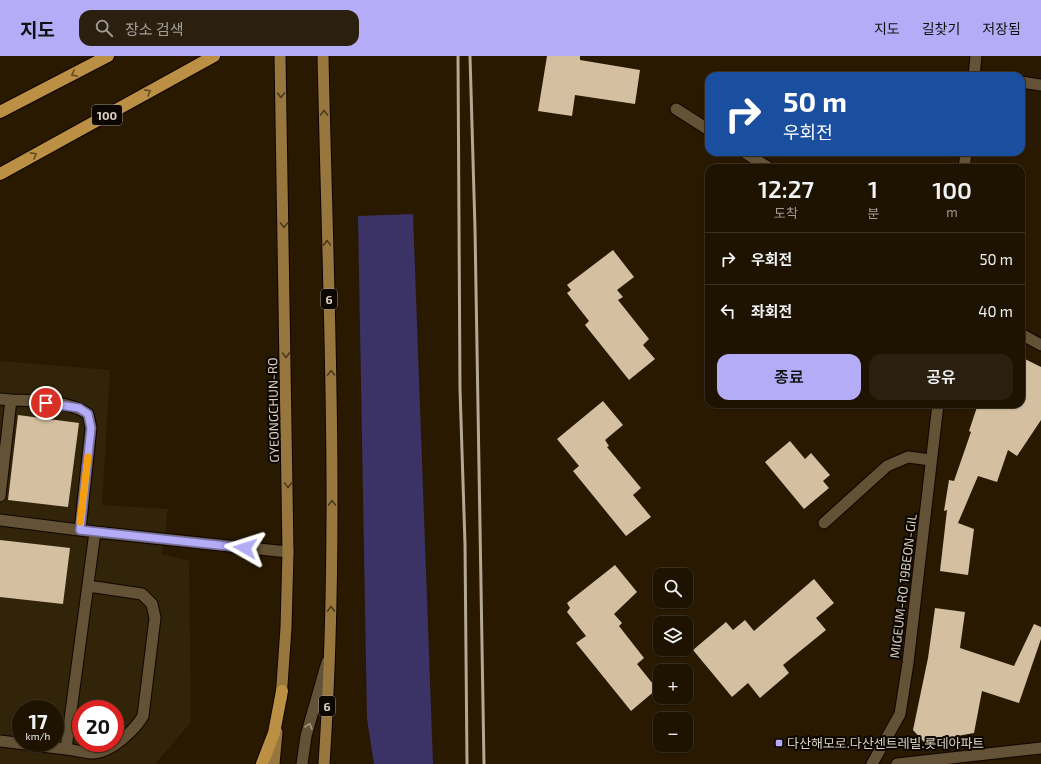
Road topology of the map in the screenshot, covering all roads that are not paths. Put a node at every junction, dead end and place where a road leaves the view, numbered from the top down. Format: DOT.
graph roads {
  1 [pos="108,56"];
  2 [pos="214,56"];
  3 [pos="280,56"];
  4 [pos="323,56"];
  5 [pos="976,56"];
  6 [pos="974,72"];
  7 [pos="1025,82"];
  8 [pos="1041,84"];
  9 [pos="676,109"];
  10 [pos="0,112"];
  11 [pos="705,127"];
  12 [pos="750,156"];
  13 [pos="763,164"];
  14 [pos="0,174"];
  15 [pos="1025,336"];
  16 [pos="1041,345"];
  17 [pos="0,399"];
  18 [pos="12,400"];
  19 [pos="938,408"];
  20 [pos="931,460"];
  21 [pos="0,496"];
  22 [pos="0,520"];
  23 [pos="824,522"];
  24 [pos="80,530"];
  25 [pos="95,532"];
  26 [pos="288,552"];
  27 [pos="88,586"];
  28 [pos="331,648"];
  29 [pos="282,691"];
  30 [pos="0,741"];
  31 [pos="1041,748"];
  32 [pos="66,749"];
  33 [pos="262,764"];
  34 [pos="274,764"];
  35 [pos="302,764"];
  36 [pos="324,764"];
  37 [pos="872,764"];
  38 [pos="897,764"];
  1 -- 10 [label="highway, one-way"];
  14 -- 2 [label="highway, 100, one-way"];
  3 -- 26 [label="main road, GYEONGCHUN-RO, one-way"];
  28 -- 4 [label="main road, 6, one-way"];
  5 -- 6 [label="street"];
  7 -- 8 [label="street"];
  9 -- 11 [label="street"];
  12 -- 13 [label="street"];
  15 -- 16 [label="street"];
  17 -- 18 [label="street"];
  18 -- 21 [label="street"];
  18 -- 24 [label="street"];
  19 -- 20 [label="street, MIGEUM-RO 19BEON-GIL"];
  20 -- 23 [label="street"];
  20 -- 37 [label="street, MIGEUM-RO 19BEON-GIL"];
  22 -- 24 [label="street"];
  24 -- 25 [label="street"];
  25 -- 26 [label="street"];
  25 -- 27 [label="street"];
  26 -- 29 [label="main road, GYEONGCHUN-RO"];
  27 -- 32 [label="street"];
  27 -- 32 [label="street"];
  35 -- 28 [label="street, one-way"];
  28 -- 36 [label="main road, 6"];
  29 -- 33 [label="highway"];
  29 -- 34 [label="main road, GYEONGCHUN-RO"];
  30 -- 32 [label="street"];
  31 -- 38 [label="street"];
}
